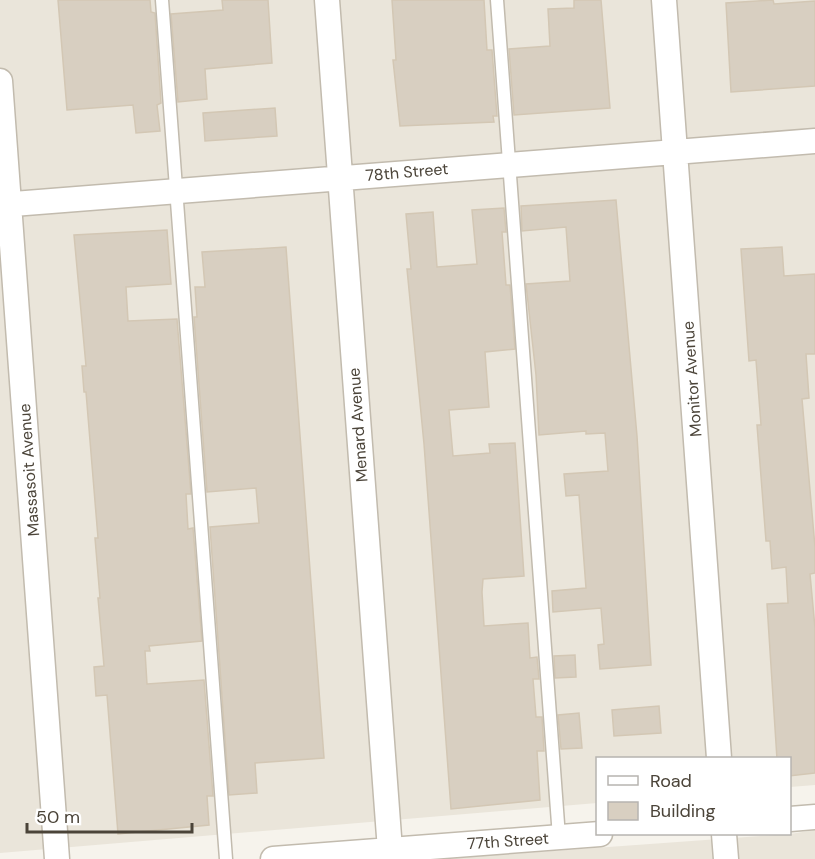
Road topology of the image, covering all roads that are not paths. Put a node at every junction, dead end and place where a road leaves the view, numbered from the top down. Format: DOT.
graph roads {
  1 [pos="162,0"];
  2 [pos="327,0"];
  3 [pos="497,0"];
  4 [pos="664,0"];
  5 [pos="0,81"];
  6 [pos="815,141"];
  7 [pos="675,152"];
  8 [pos="509,163"];
  9 [pos="340,178"];
  10 [pos="176,191"];
  11 [pos="5,205"];
  12 [pos="718,757"];
  13 [pos="815,816"];
  14 [pos="791,819"];
  15 [pos="596,834"];
  16 [pos="724,835"];
  17 [pos="559,837"];
  18 [pos="390,850"];
  19 [pos="57,859"];
  20 [pos="226,859"];
  21 [pos="273,859"];
  22 [pos="726,859"];
  1 -- 10 [label="lane"];
  2 -- 9 [label="street, Menard Avenue"];
  3 -- 8 [label="lane"];
  4 -- 7 [label="street, Monitor Avenue"];
  5 -- 11 [label="street, Massasoit Avenue"];
  6 -- 7 [label="street, 78th Street"];
  7 -- 8 [label="street, 78th Street"];
  7 -- 12 [label="street, Monitor Avenue"];
  8 -- 9 [label="street, 78th Street"];
  8 -- 17 [label="lane"];
  9 -- 10 [label="street, 78th Street"];
  9 -- 18 [label="street, Menard Avenue"];
  10 -- 11 [label="street, 78th Street"];
  10 -- 20 [label="lane"];
  11 -- 19 [label="street, Massasoit Avenue"];
  13 -- 14 [label="street"];
  15 -- 17 [label="street, 77th Street"];
  16 -- 22 [label="street"];
  17 -- 18 [label="street, 77th Street"];
  18 -- 21 [label="street, 77th Street"];
}
